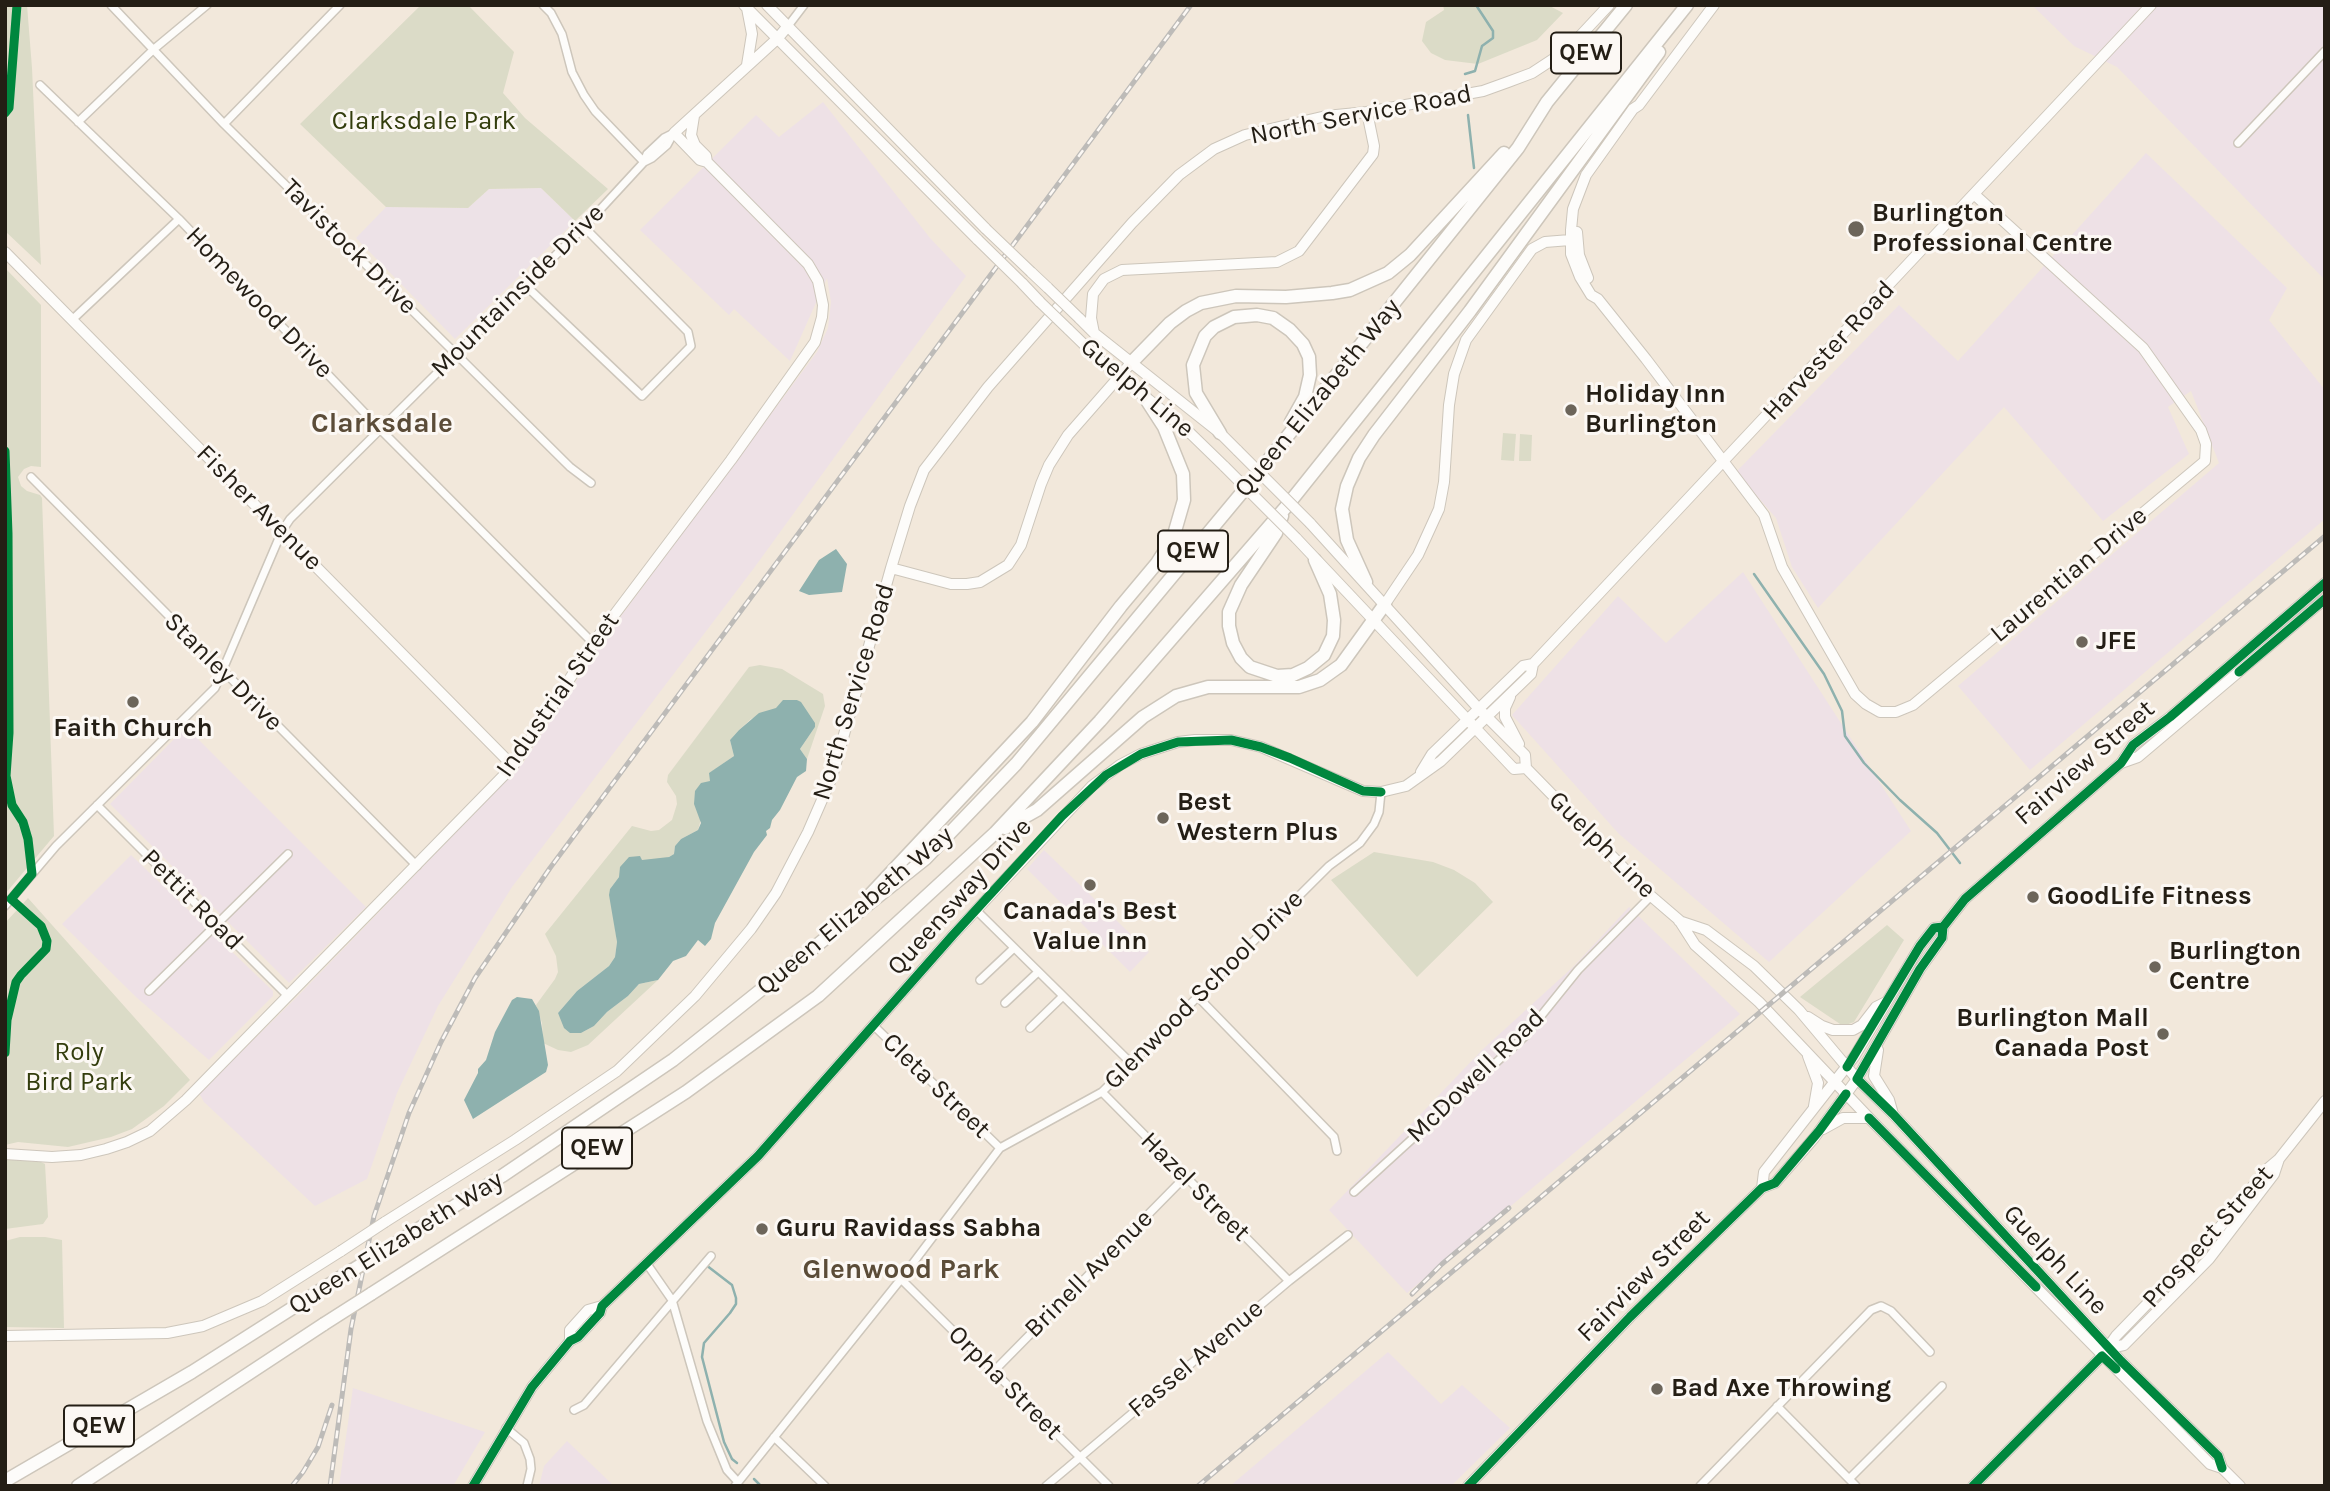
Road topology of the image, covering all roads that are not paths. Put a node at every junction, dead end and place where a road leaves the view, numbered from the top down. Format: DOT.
graph roads {
  1 [pos="111,5"];
  2 [pos="207,5"];
  3 [pos="340,5"];
  4 [pos="544,5"];
  5 [pos="767,5"];
  6 [pos="804,5"];
  7 [pos="1609,5"];
  8 [pos="1626,5"];
  9 [pos="1714,5"];
  10 [pos="2151,5"];
  11 [pos="745,6"];
  12 [pos="1682,11"];
  13 [pos="788,26"];
  14 [pos="777,39"];
  15 [pos="154,49"];
  16 [pos="2325,51"];
  17 [pos="747,67"];
  18 [pos="40,85"];
  19 [pos="1547,102"];
  20 [pos="1367,112"];
  21 [pos="694,116"];
  22 [pos="78,122"];
  23 [pos="224,124"];
  24 [pos="674,133"];
  25 [pos="2238,143"];
  26 [pos="644,162"];
  27 [pos="707,162"];
  28 [pos="1975,195"];
  29 [pos="179,219"];
  30 [pos="584,227"];
  31 [pos="1574,237"];
  32 [pos="5,251"];
  33 [pos="524,284"];
  34 [pos="73,319"];
  35 [pos="1094,332"];
  36 [pos="456,353"];
  37 [pos="1132,362"];
  38 [pos="1119,377"];
  39 [pos="1142,393"];
  40 [pos="381,430"];
  41 [pos="1220,433"];
  42 [pos="1725,461"];
  43 [pos="31,477"];
  44 [pos="1254,478"];
  45 [pos="591,483"];
  46 [pos="1286,507"];
  47 [pos="282,531"];
  48 [pos="1315,560"];
  49 [pos="891,568"];
  50 [pos="1366,582"];
  51 [pos="2325,583"];
  52 [pos="2325,599"];
  53 [pos="1385,604"];
  54 [pos="1374,621"];
  55 [pos="593,643"];
  56 [pos="1533,664"];
  57 [pos="223,673"];
  58 [pos="1516,688"];
  59 [pos="1483,712"];
  60 [pos="1471,724"];
  61 [pos="1525,755"];
  62 [pos="2121,763"];
  63 [pos="513,766"];
  64 [pos="1526,768"];
  65 [pos="1381,792"];
  66 [pos="97,805"];
  67 [pos="995,833"];
  68 [pos="288,854"];
  69 [pos="417,866"];
  70 [pos="1651,896"];
  71 [pos="5,906"];
  72 [pos="976,910"];
  73 [pos="1679,920"];
  74 [pos="217,925"];
  75 [pos="1943,927"];
  76 [pos="1014,948"];
  77 [pos="797,962"];
  78 [pos="1038,972"];
  79 [pos="980,980"];
  80 [pos="149,991"];
  81 [pos="288,996"];
  82 [pos="1063,996"];
  83 [pos="1198,997"];
  84 [pos="1887,1002"];
  85 [pos="1005,1003"];
  86 [pos="1799,1010"];
  87 [pos="873,1025"];
  88 [pos="1030,1028"];
  89 [pos="1879,1042"];
  90 [pos="1807,1053"];
  91 [pos="1131,1063"];
  92 [pos="1847,1067"];
  93 [pos="1857,1079"];
  94 [pos="1836,1083"];
  95 [pos="1102,1092"];
  96 [pos="1846,1094"];
  97 [pos="2324,1103"];
  98 [pos="1893,1114"];
  99 [pos="1809,1117"];
  100 [pos="1868,1118"];
  101 [pos="1819,1131"];
  102 [pos="1000,1148"];
  103 [pos="1337,1151"];
  104 [pos="5,1154"];
  105 [pos="1185,1177"];
  106 [pos="1762,1188"];
  107 [pos="1354,1192"];
  108 [pos="1348,1235"];
  109 [pos="711,1256"];
  110 [pos="647,1264"];
  111 [pos="901,1279"];
  112 [pos="1289,1281"];
  113 [pos="672,1300"];
  114 [pos="5,1336"];
  115 [pos="1930,1352"];
  116 [pos="2106,1352"];
  117 [pos="993,1372"];
  118 [pos="1942,1386"];
  119 [pos="1777,1406"];
  120 [pos="575,1410"];
  121 [pos="506,1428"];
  122 [pos="774,1437"];
  123 [pos="1079,1458"];
  124 [pos="1706,1479"];
  125 [pos="5,1480"];
  126 [pos="1852,1483"];
  127 [pos="736,1484"];
  128 [pos="78,1486"];
  129 [pos="473,1486"];
  130 [pos="527,1486"];
  131 [pos="825,1486"];
  132 [pos="1046,1486"];
  133 [pos="1109,1486"];
  134 [pos="1468,1486"];
  135 [pos="1700,1486"];
  136 [pos="1712,1486"];
  137 [pos="1973,1486"];
  138 [pos="2240,1486"];
  1 -- 15 [label="street, Tavistock Drive"];
  2 -- 15 [label="street"];
  3 -- 23 [label="street"];
  4 -- 26 [label="street"];
  5 -- 13 [label="main road, Guelph Line"];
  6 -- 13 [label="street"];
  7 -- 20 [label="main road, North Service Road"];
  8 -- 19 [label="highway, Queen Elizabeth Way / QEW"];
  9 -- 31 [label="main road"];
  10 -- 28 [label="main road, Harvester Road"];
  11 -- 14 [label="main road, Guelph Line"];
  11 -- 17 [label="main road"];
  12 -- 46 [label="highway, Queen Elizabeth Way / QEW"];
  12 -- 50 [label="highway"];
  13 -- 14 [label="main road, Mountainside Drive"];
  13 -- 35 [label="main road, Guelph Line, bridge"];
  14 -- 17 [label="main road, Mountainside Drive"];
  14 -- 38 [label="main road, Guelph Line, bridge"];
  15 -- 22 [label="street"];
  15 -- 23 [label="street, Tavistock Drive"];
  16 -- 25 [label="street"];
  17 -- 21 [label="main road, Mountainside Drive"];
  18 -- 22 [label="street, Homewood Drive"];
  19 -- 37 [label="highway"];
  19 -- 44 [label="highway, Queen Elizabeth Way / QEW"];
  20 -- 35 [label="main road"];
  20 -- 49 [label="main road, North Service Road"];
  21 -- 24 [label="main road, Mountainside Drive"];
  21 -- 27 [label="main road, Industrial Street"];
  22 -- 29 [label="street, Homewood Drive"];
  23 -- 36 [label="street, Tavistock Drive"];
  24 -- 26 [label="street, Mountainside Drive"];
  24 -- 27 [label="main road, Industrial Street"];
  26 -- 30 [label="street, Mountainside Drive"];
  27 -- 55 [label="main road, Industrial Street"];
  28 -- 42 [label="main road, Harvester Road"];
  28 -- 42 [label="main road, Laurentian Drive"];
  29 -- 34 [label="street"];
  29 -- 40 [label="street, Homewood Drive"];
  30 -- 33 [label="street, Mountainside Drive"];
  30 -- 33 [label="street"];
  31 -- 42 [label="main road"];
  31 -- 53 [label="main road"];
  32 -- 34 [label="main road, Fisher Avenue"];
  33 -- 36 [label="street, Mountainside Drive"];
  34 -- 47 [label="main road, Fisher Avenue"];
  35 -- 37 [label="main road, Guelph Line"];
  36 -- 40 [label="street, Mountainside Drive"];
  36 -- 45 [label="street, Tavistock Drive"];
  37 -- 38 [label="main road"];
  37 -- 41 [label="main road, Guelph Line"];
  38 -- 39 [label="main road, Guelph Line"];
  38 -- 49 [label="main road"];
  39 -- 48 [label="main road, Guelph Line, bridge"];
  39 -- 77 [label="highway"];
  40 -- 47 [label="street, Mountainside Drive"];
  40 -- 55 [label="street, Homewood Drive"];
  41 -- 44 [label="highway"];
  41 -- 50 [label="main road, Guelph Line, bridge"];
  42 -- 56 [label="main road, Harvester Road"];
  43 -- 57 [label="street, Stanley Drive"];
  44 -- 77 [label="highway, Queen Elizabeth Way / QEW"];
  46 -- 48 [label="highway"];
  46 -- 67 [label="highway, Queen Elizabeth Way / QEW"];
  47 -- 57 [label="street, Mountainside Drive"];
  47 -- 63 [label="main road, Fisher Avenue"];
  48 -- 54 [label="main road, Guelph Line"];
  49 -- 114 [label="main road, North Service Road, bridge"];
  50 -- 53 [label="main road, Guelph Line"];
  51 -- 62 [label="main road, Fairview Street"];
  52 -- 62 [label="main road, Fairview Street"];
  53 -- 54 [label="highway"];
  53 -- 59 [label="main road, Guelph Line"];
  54 -- 60 [label="main road, Guelph Line"];
  54 -- 67 [label="highway"];
  55 -- 63 [label="main road, Industrial Street"];
  56 -- 58 [label="main road, Harvester Road"];
  56 -- 59 [label="main road, Harvester Road"];
  57 -- 66 [label="street, Mountainside Drive"];
  57 -- 69 [label="street, Stanley Drive"];
  58 -- 59 [label="main road, Harvester Road"];
  58 -- 61 [label="main road"];
  59 -- 60 [label="main road, Harvester Road"];
  59 -- 61 [label="main road, Guelph Line"];
  60 -- 64 [label="main road, Guelph Line"];
  60 -- 65 [label="main road"];
  61 -- 64 [label="main road, Guelph Line"];
  62 -- 75 [label="main road, Fairview Street"];
  63 -- 69 [label="main road, Industrial Street"];
  64 -- 70 [label="main road, Guelph Line"];
  65 -- 72 [label="main road, Queensway Drive"];
  65 -- 83 [label="street, Glenwood School Drive"];
  66 -- 71 [label="street, Mountainside Drive"];
  66 -- 74 [label="street, Pettit Road"];
  67 -- 128 [label="highway, Queen Elizabeth Way / QEW, bridge"];
  68 -- 74 [label="street"];
  69 -- 81 [label="main road, Industrial Street"];
  70 -- 73 [label="main road, Guelph Line"];
  70 -- 107 [label="street, McDowell Road"];
  72 -- 76 [label="street"];
  72 -- 87 [label="main road, Queensway Drive"];
  73 -- 86 [label="main road, Guelph Line"];
  73 -- 90 [label="main road, Guelph Line"];
  74 -- 80 [label="street"];
  74 -- 81 [label="street, Pettit Road"];
  75 -- 84 [label="main road, Fairview Street"];
  75 -- 89 [label="main road, Fairview Street"];
  76 -- 78 [label="street"];
  76 -- 79 [label="street"];
  77 -- 125 [label="highway, Queen Elizabeth Way / QEW, bridge"];
  78 -- 82 [label="street"];
  78 -- 85 [label="street"];
  81 -- 104 [label="main road, Industrial Street"];
  82 -- 88 [label="street"];
  82 -- 91 [label="street"];
  83 -- 91 [label="street, Glenwood School Drive"];
  83 -- 103 [label="street"];
  84 -- 86 [label="main road"];
  84 -- 92 [label="main road, Fairview Street"];
  86 -- 92 [label="main road, Guelph Line"];
  87 -- 102 [label="street, Cleta Street"];
  87 -- 110 [label="main road, Queensway Drive"];
  89 -- 93 [label="main road, Fairview Street"];
  89 -- 98 [label="main road"];
  90 -- 94 [label="main road, Guelph Line"];
  90 -- 99 [label="main road"];
  91 -- 95 [label="street, Glenwood School Drive"];
  92 -- 93 [label="main road, Guelph Line"];
  92 -- 94 [label="main road, Fairview Street"];
  93 -- 96 [label="main road, Fairview Street"];
  93 -- 98 [label="main road, Guelph Line"];
  94 -- 96 [label="main road, Guelph Line"];
  94 -- 99 [label="main road, Fairview Street"];
  95 -- 102 [label="street, Glenwood School Drive"];
  95 -- 105 [label="street, Hazel Street"];
  96 -- 100 [label="main road, Guelph Line"];
  96 -- 101 [label="main road, Fairview Street"];
  97 -- 116 [label="main road, Prospect Street"];
  98 -- 116 [label="main road, Guelph Line"];
  99 -- 106 [label="main road, Fairview Street"];
  100 -- 101 [label="main road"];
  100 -- 116 [label="main road, Guelph Line"];
  101 -- 106 [label="main road, Fairview Street"];
  102 -- 111 [label="street, Glenwood School Drive"];
  105 -- 112 [label="street, Hazel Street"];
  105 -- 117 [label="street, Brinell Avenue"];
  106 -- 134 [label="main road, Fairview Street"];
  108 -- 112 [label="street, Fassel Avenue"];
  109 -- 113 [label="street"];
  110 -- 113 [label="street"];
  110 -- 121 [label="main road, Queensway Drive"];
  111 -- 117 [label="street, Orpha Street"];
  111 -- 122 [label="street, Glenwood School Drive"];
  112 -- 123 [label="street, Fassel Avenue"];
  113 -- 120 [label="street"];
  113 -- 127 [label="street"];
  115 -- 119 [label="street"];
  116 -- 137 [label="main road, Prospect Street"];
  116 -- 138 [label="main road, Guelph Line"];
  117 -- 123 [label="street, Orpha Street"];
  118 -- 126 [label="street"];
  119 -- 124 [label="street"];
  119 -- 126 [label="street"];
  121 -- 129 [label="main road, Queensway Drive"];
  121 -- 130 [label="street"];
  122 -- 127 [label="street, Glenwood School Drive"];
  122 -- 131 [label="street"];
  123 -- 132 [label="street, Fassel Avenue"];
  123 -- 133 [label="street, Orpha Street"];
  124 -- 135 [label="street"];
  124 -- 136 [label="street"];
}
